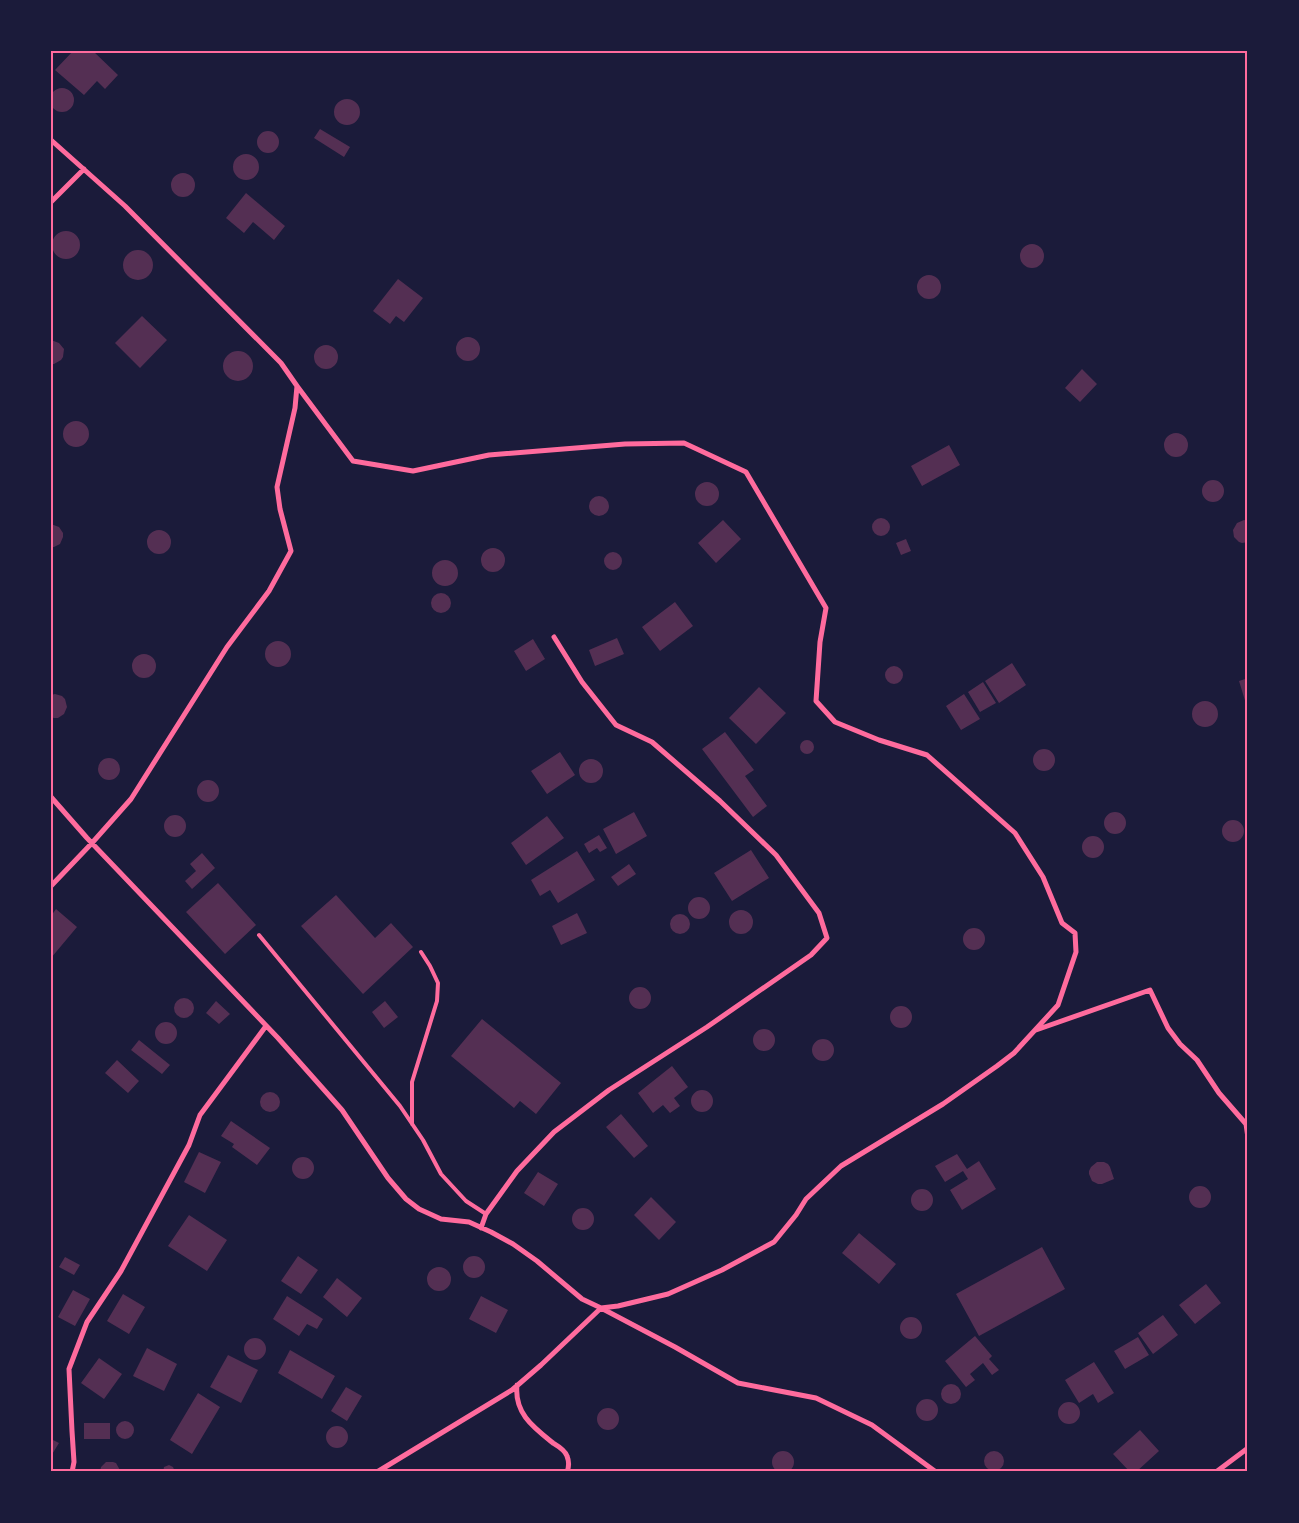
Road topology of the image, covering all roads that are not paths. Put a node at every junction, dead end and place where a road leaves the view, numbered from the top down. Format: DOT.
graph roads {
  1 [pos="51,140"];
  2 [pos="84,169"];
  3 [pos="51,202"];
  4 [pos="297,386"];
  5 [pos="554,637"];
  6 [pos="51,797"];
  7 [pos="92,843"];
  8 [pos="51,886"];
  9 [pos="259,935"];
  10 [pos="421,952"];
  11 [pos="266,1026"];
  12 [pos="1033,1031"];
  13 [pos="412,1124"];
  14 [pos="1248,1138"];
  15 [pos="486,1214"];
  16 [pos="481,1228"];
  17 [pos="601,1308"];
  18 [pos="518,1385"];
  19 [pos="1248,1448"];
  20 [pos="72,1472"];
  21 [pos="377,1472"];
  22 [pos="567,1472"];
  23 [pos="936,1472"];
  24 [pos="1216,1472"];
  1 -- 2 [label="street"];
  2 -- 3 [label="street"];
  2 -- 4 [label="street"];
  4 -- 7 [label="street"];
  4 -- 12 [label="street"];
  5 -- 15 [label="street"];
  6 -- 7 [label="street"];
  7 -- 8 [label="street"];
  7 -- 11 [label="street"];
  9 -- 13 [label="lane"];
  10 -- 13 [label="lane"];
  11 -- 16 [label="street"];
  11 -- 20 [label="street"];
  12 -- 14 [label="street"];
  12 -- 17 [label="street"];
  13 -- 15 [label="lane"];
  15 -- 16 [label="street"];
  16 -- 17 [label="street"];
  17 -- 18 [label="street"];
  17 -- 23 [label="street"];
  18 -- 21 [label="street"];
  18 -- 22 [label="street"];
  19 -- 24 [label="street"];
}
